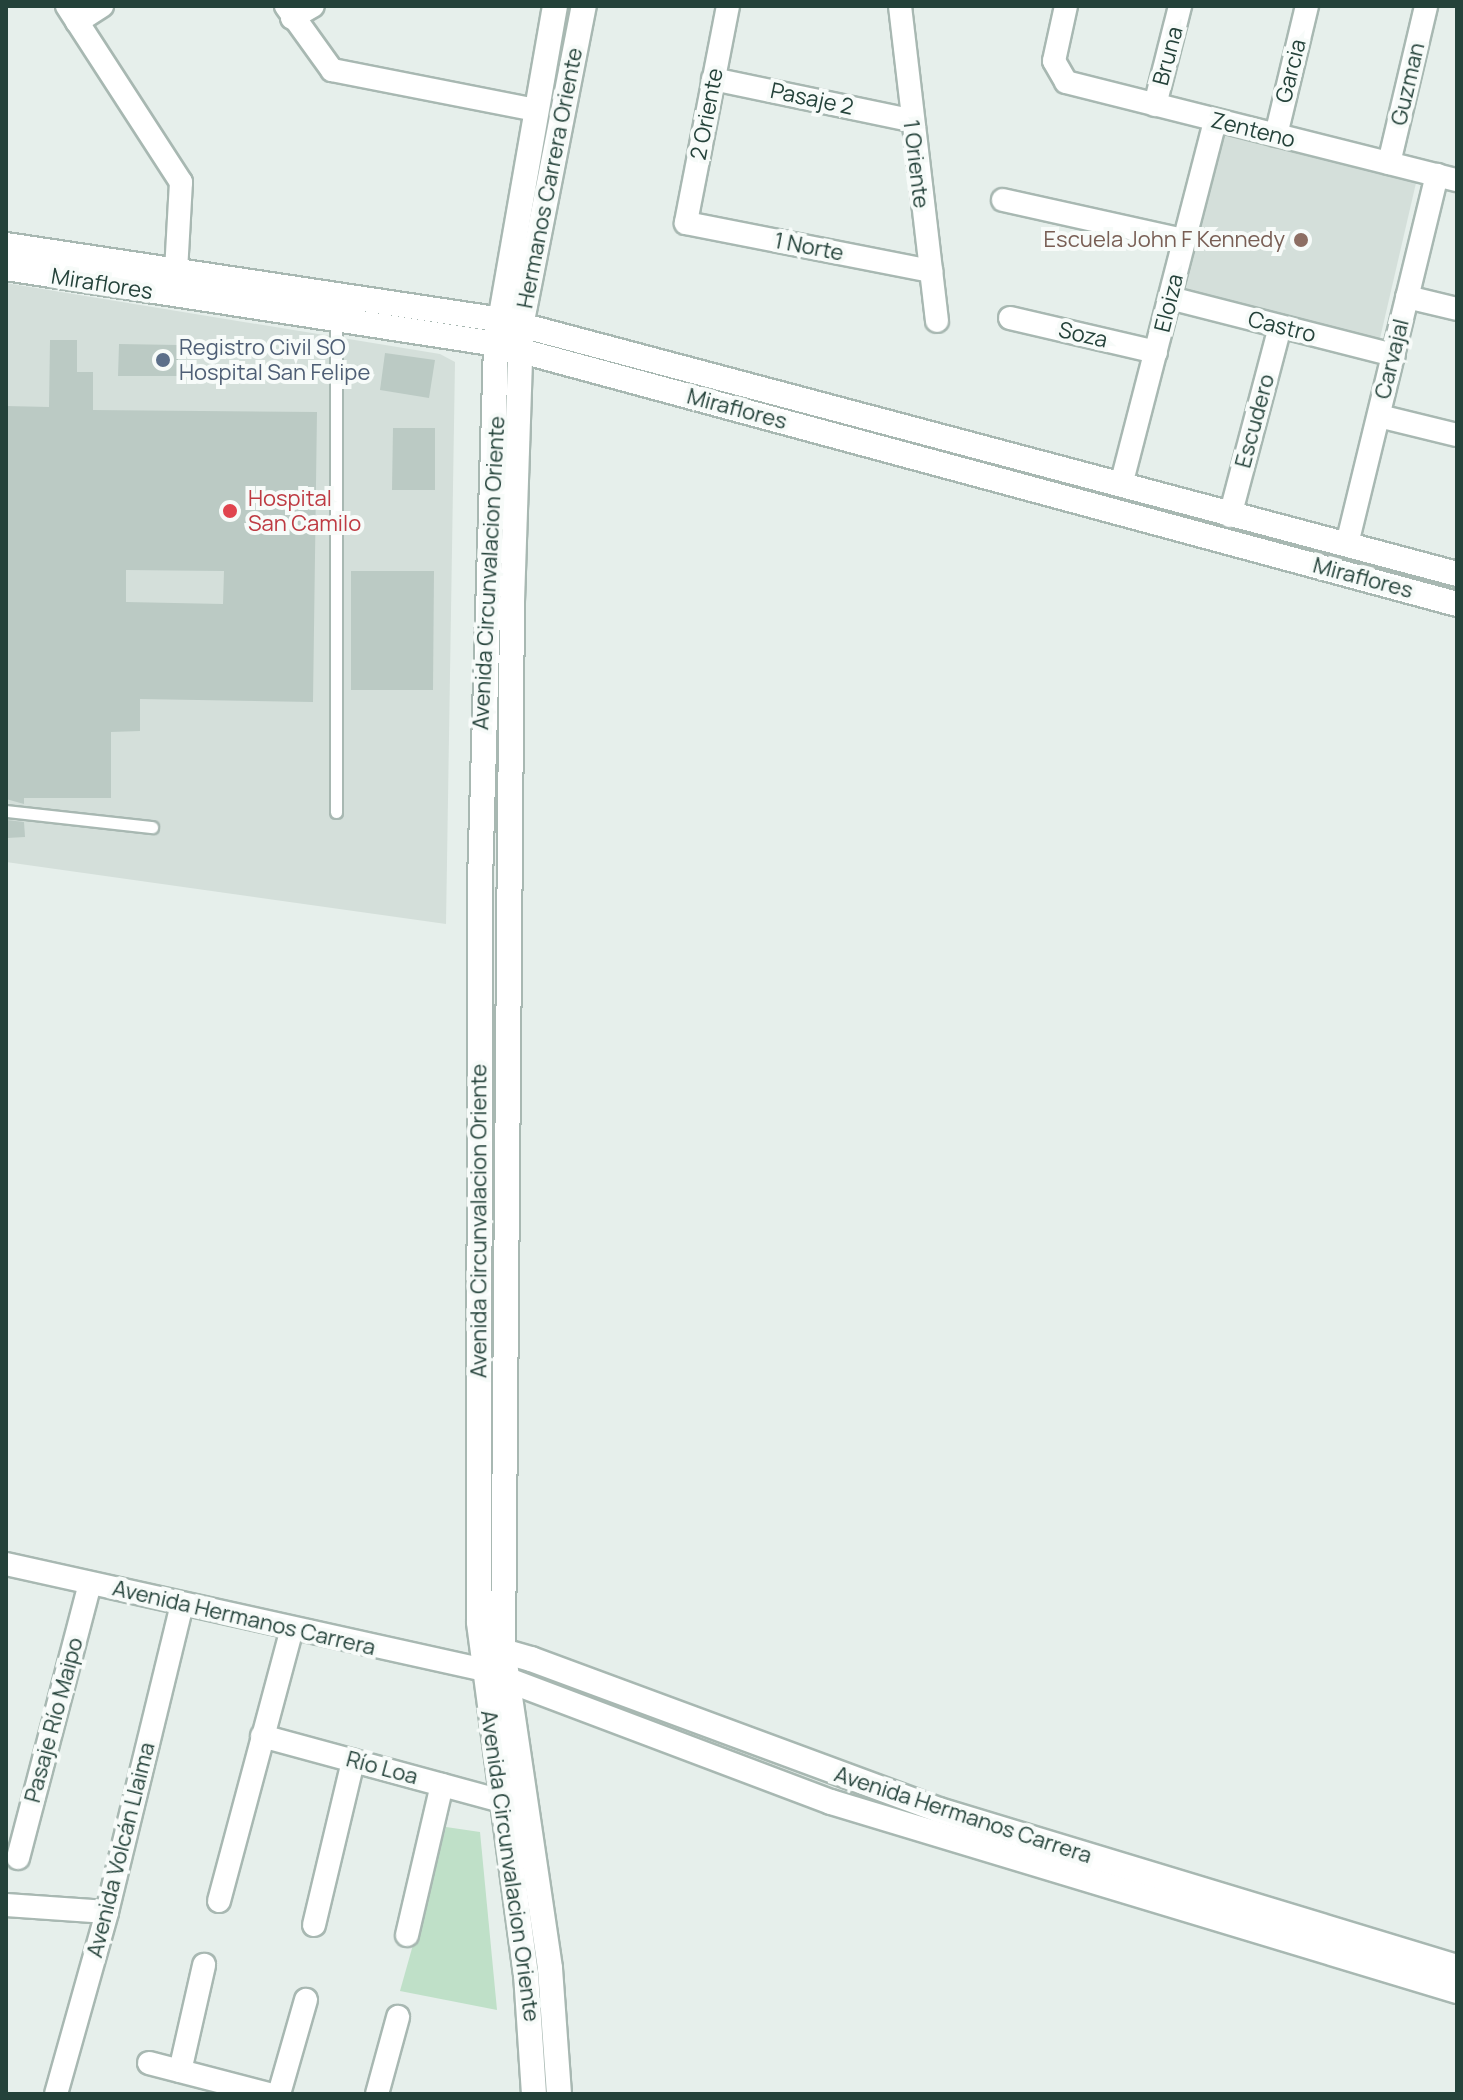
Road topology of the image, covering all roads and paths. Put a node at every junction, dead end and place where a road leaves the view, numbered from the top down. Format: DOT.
graph roads {
  1 [pos="102,6"];
  2 [pos="313,6"];
  3 [pos="555,6"];
  4 [pos="584,6"];
  5 [pos="728,6"];
  6 [pos="900,6"];
  7 [pos="1066,6"];
  8 [pos="1180,6"];
  9 [pos="1307,6"];
  10 [pos="1426,6"];
  11 [pos="289,12"];
  12 [pos="72,14"];
  13 [pos="713,79"];
  14 [pos="1155,105"];
  15 [pos="535,110"];
  16 [pos="910,120"];
  17 [pos="1215,121"];
  18 [pos="1276,135"];
  19 [pos="1389,163"];
  20 [pos="1447,177"];
  21 [pos="1003,200"];
  22 [pos="686,223"];
  23 [pos="1184,240"];
  24 [pos="6,245"];
  25 [pos="6,268"];
  26 [pos="931,271"];
  27 [pos="176,272"];
  28 [pos="1407,297"];
  29 [pos="1170,298"];
  30 [pos="1457,309"];
  31 [pos="338,310"];
  32 [pos="1010,318"];
  33 [pos="937,321"];
  34 [pos="1280,327"];
  35 [pos="509,335"];
  36 [pos="1156,352"];
  37 [pos="1394,355"];
  38 [pos="1379,416"];
  39 [pos="1457,435"];
  40 [pos="1121,485"];
  41 [pos="1230,516"];
  42 [pos="1347,544"];
  43 [pos="1457,574"];
  44 [pos="1457,604"];
  45 [pos="6,811"];
  46 [pos="336,812"];
  47 [pos="152,827"];
  48 [pos="6,1564"];
  49 [pos="90,1583"];
  50 [pos="182,1604"];
  51 [pos="292,1629"];
  52 [pos="503,1651"];
  53 [pos="483,1670"];
  54 [pos="511,1681"];
  55 [pos="262,1736"];
  56 [pos="353,1761"];
  57 [pos="442,1785"];
  58 [pos="501,1801"];
  59 [pos="18,1858"];
  60 [pos="219,1901"];
  61 [pos="6,1905"];
  62 [pos="107,1912"];
  63 [pos="314,1925"];
  64 [pos="407,1935"];
  65 [pos="204,1965"];
  66 [pos="1457,1967"];
  67 [pos="1457,1991"];
  68 [pos="306,2000"];
  69 [pos="398,2017"];
  70 [pos="149,2063"];
  71 [pos="180,2071"];
  72 [pos="56,2094"];
  73 [pos="269,2094"];
  74 [pos="279,2094"];
  75 [pos="377,2094"];
  76 [pos="534,2094"];
  77 [pos="559,2094"];
  1 -- 12 [label="street"];
  2 -- 11 [label="street"];
  3 -- 15 [label="street, Hermanos Carrera Oriente"];
  4 -- 35 [label="street, Hermanos Carrera Oriente"];
  5 -- 13 [label="street, 2 Oriente"];
  6 -- 16 [label="street, 1 Oriente"];
  7 -- 14 [label="street, Zenteno"];
  8 -- 14 [label="street, Bruna"];
  9 -- 18 [label="street, Garcia"];
  10 -- 19 [label="street, Guzman"];
  11 -- 15 [label="street"];
  12 -- 27 [label="street"];
  13 -- 16 [label="street, Pasaje 2"];
  13 -- 22 [label="street, 2 Oriente"];
  14 -- 17 [label="street, Zenteno"];
  15 -- 35 [label="street, Hermanos Carrera Oriente"];
  16 -- 26 [label="street, 1 Oriente"];
  17 -- 18 [label="street, Zenteno"];
  17 -- 23 [label="street, Eloiza"];
  18 -- 19 [label="street, Zenteno"];
  19 -- 20 [label="street, Zenteno"];
  20 -- 28 [label="street, Carvajal"];
  21 -- 23 [label="street"];
  22 -- 26 [label="street, 1 Norte"];
  23 -- 29 [label="street, Eloiza"];
  24 -- 27 [label="street, Miraflores"];
  25 -- 31 [label="street, Miraflores"];
  26 -- 33 [label="street, 1 Oriente"];
  27 -- 31 [label="street, Miraflores"];
  28 -- 30 [label="street"];
  28 -- 37 [label="street, Carvajal"];
  29 -- 34 [label="street, Castro"];
  29 -- 36 [label="street, Eloiza"];
  31 -- 35 [label="street, Miraflores"];
  31 -- 46 [label="lane"];
  32 -- 36 [label="street, Soza"];
  34 -- 37 [label="street, Castro"];
  34 -- 41 [label="street, Escudero"];
  35 -- 40 [label="street, Miraflores"];
  35 -- 44 [label="street, Miraflores"];
  35 -- 52 [label="street, Avenida Circunvalacion Oriente"];
  35 -- 53 [label="street, Avenida Circunvalacion Oriente"];
  36 -- 40 [label="street, Eloiza"];
  37 -- 38 [label="street, Carvajal"];
  38 -- 39 [label="street"];
  38 -- 42 [label="street, Carvajal"];
  40 -- 41 [label="street, Miraflores"];
  41 -- 42 [label="street, Miraflores"];
  42 -- 43 [label="street, Miraflores"];
  45 -- 47 [label="lane"];
  48 -- 49 [label="street, Avenida Hermanos Carrera"];
  49 -- 50 [label="street, Avenida Hermanos Carrera"];
  49 -- 59 [label="street, Pasaje Río Maipo"];
  50 -- 51 [label="street, Avenida Hermanos Carrera"];
  50 -- 62 [label="street, Avenida Volcán Llaima"];
  51 -- 53 [label="street, Avenida Hermanos Carrera"];
  51 -- 55 [label="street"];
  52 -- 53 [label="street"];
  52 -- 54 [label="street, Avenida Circunvalacion Oriente"];
  52 -- 66 [label="street, Avenida Hermanos Carrera"];
  53 -- 54 [label="street, Avenida Hermanos Carrera"];
  53 -- 58 [label="street, Avenida Circunvalacion Oriente"];
  54 -- 67 [label="street, Avenida Hermanos Carrera"];
  54 -- 77 [label="street, Avenida Circunvalacion Oriente"];
  55 -- 56 [label="street, Río Loa"];
  55 -- 60 [label="street"];
  56 -- 57 [label="street, Río Loa"];
  56 -- 63 [label="street"];
  57 -- 58 [label="street, Río Loa"];
  57 -- 64 [label="street"];
  58 -- 76 [label="street, Avenida Circunvalacion Oriente"];
  61 -- 62 [label="street"];
  62 -- 72 [label="street, Avenida Volcán Llaima"];
  65 -- 71 [label="street"];
  68 -- 74 [label="street"];
  69 -- 75 [label="street"];
  70 -- 71 [label="street"];
  71 -- 73 [label="street"];
}
